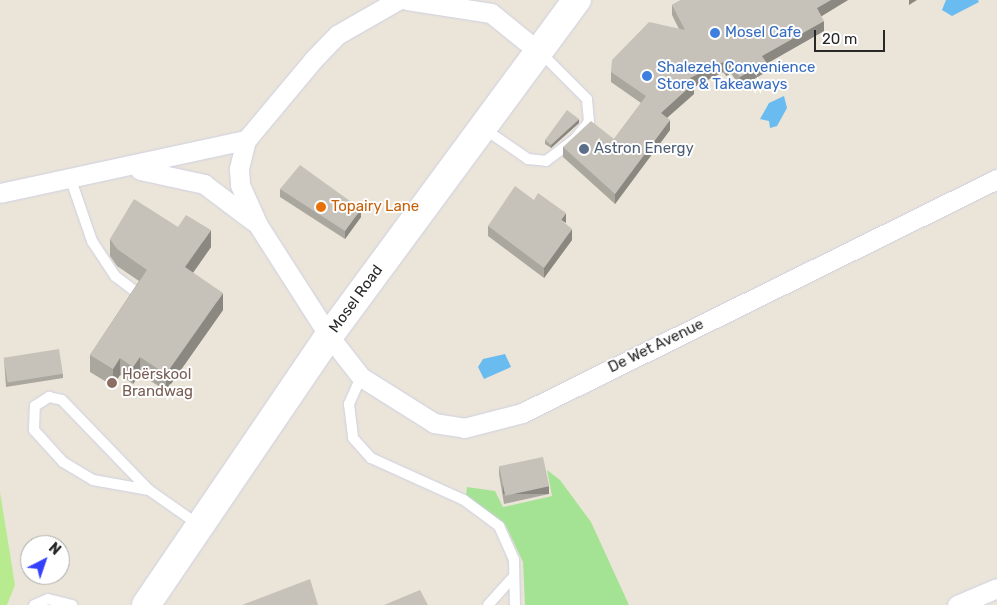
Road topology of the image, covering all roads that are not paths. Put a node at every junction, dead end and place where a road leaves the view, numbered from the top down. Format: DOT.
graph roads {
  1 [pos="408,0"];
  2 [pos="577,0"];
  3 [pos="389,2"];
  4 [pos="538,50"];
  5 [pos="481,127"];
  6 [pos="246,140"];
  7 [pos="124,170"];
  8 [pos="70,177"];
  9 [pos="997,179"];
  10 [pos="0,193"];
  11 [pos="258,225"];
  12 [pos="136,292"];
  13 [pos="329,336"];
  14 [pos="361,377"];
  15 [pos="149,490"];
  16 [pos="200,525"];
  17 [pos="514,576"];
  18 [pos="997,588"];
  19 [pos="34,605"];
  20 [pos="72,605"];
  21 [pos="146,605"];
  22 [pos="488,605"];
  23 [pos="515,605"];
  24 [pos="957,605"];
  1 -- 4 [label="street"];
  2 -- 4 [label="street, Mosel Road"];
  3 -- 6 [label="street"];
  4 -- 5 [label="street, Mosel Road"];
  4 -- 5 [label="lane"];
  5 -- 13 [label="street, Mosel Road"];
  6 -- 7 [label="street"];
  6 -- 11 [label="street"];
  7 -- 8 [label="street"];
  7 -- 11 [label="street"];
  8 -- 10 [label="street"];
  8 -- 12 [label="lane"];
  9 -- 14 [label="street, De Wet Avenue"];
  11 -- 13 [label="street, De Wet Avenue"];
  13 -- 14 [label="street, De Wet Avenue"];
  13 -- 16 [label="street, Mosel Road"];
  14 -- 17 [label="lane"];
  15 -- 15 [label="lane"];
  15 -- 16 [label="lane"];
  16 -- 21 [label="street, Mosel Road"];
  17 -- 22 [label="lane"];
  17 -- 23 [label="lane"];
  18 -- 24 [label="street"];
  19 -- 20 [label="lane"];
}
